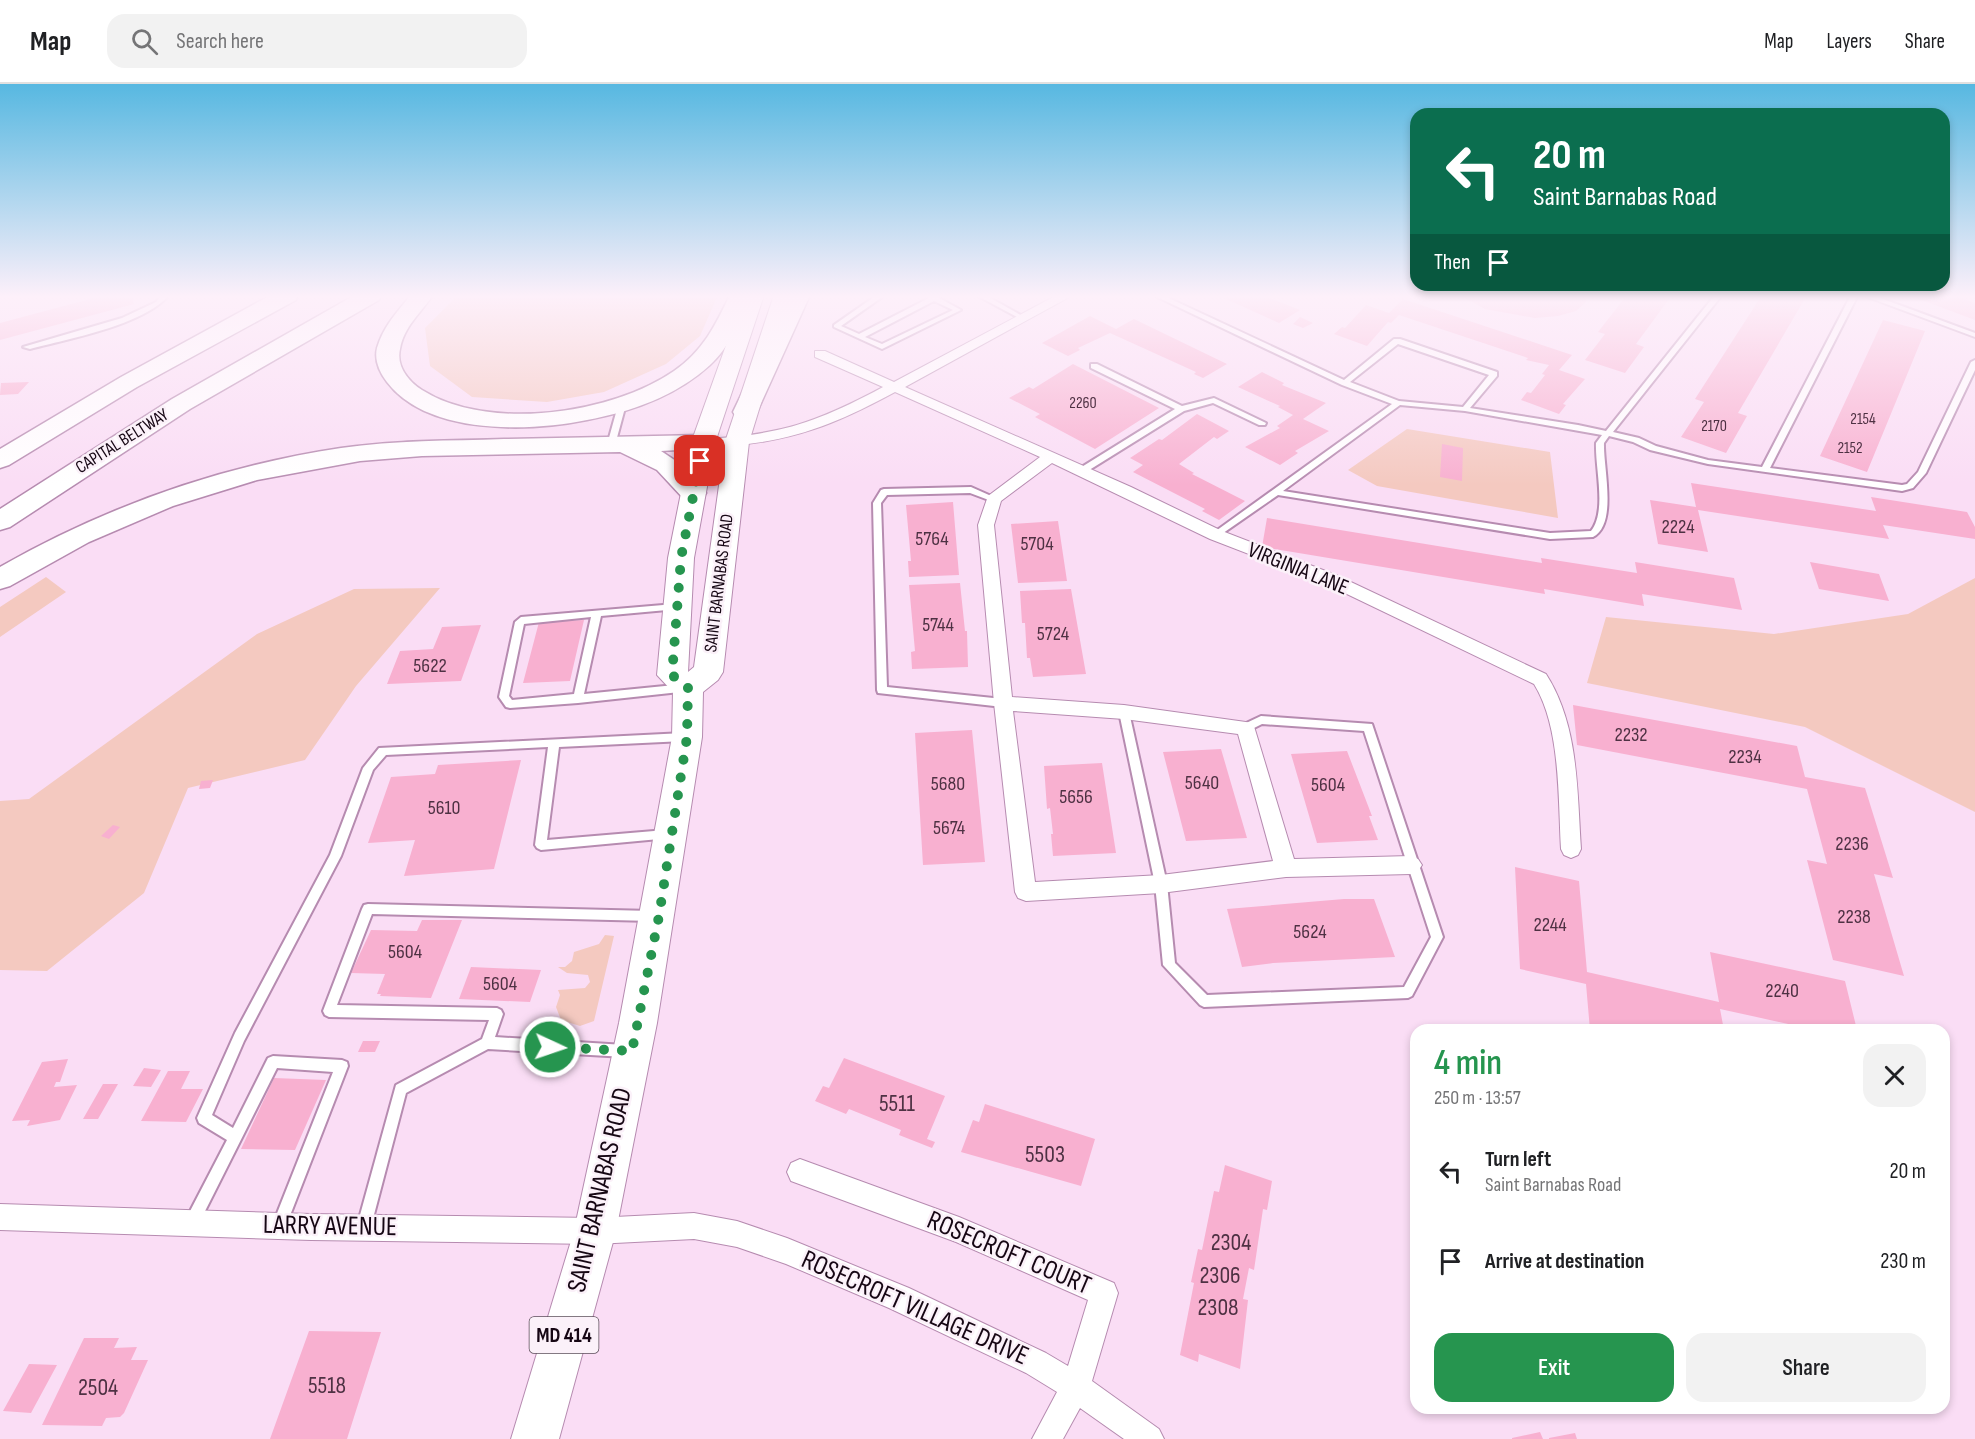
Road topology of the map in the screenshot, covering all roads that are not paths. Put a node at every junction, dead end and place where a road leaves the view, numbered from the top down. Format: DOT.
graph roads {
  1 [pos="155,358"];
  2 [pos="172,358"];
  3 [pos="260,358"];
  4 [pos="386,358"];
  5 [pos="704,358"];
  6 [pos="731,358"];
  7 [pos="763,358"];
  8 [pos="771,358"];
  9 [pos="830,358"];
  10 [pos="948,358"];
  11 [pos="1293,358"];
  12 [pos="1375,358"];
  13 [pos="1448,358"];
  14 [pos="1667,358"];
  15 [pos="1822,358"];
  16 [pos="1975,362"];
  17 [pos="1094,366"];
  18 [pos="1345,382"];
  19 [pos="897,386"];
  20 [pos="1398,403"];
  21 [pos="622,404"];
  22 [pos="1181,409"];
  23 [pos="1465,409"];
  24 [pos="746,412"];
  25 [pos="1262,423"];
  26 [pos="1606,433"];
  27 [pos="737,442"];
  28 [pos="704,443"];
  29 [pos="614,444"];
  30 [pos="0,453"];
  31 [pos="1051,456"];
  32 [pos="0,460"];
  33 [pos="1765,469"];
  34 [pos="1083,470"];
  35 [pos="1276,492"];
  36 [pos="693,493"];
  37 [pos="994,499"];
  38 [pos="0,520"];
  39 [pos="1216,535"];
  40 [pos="0,579"];
  41 [pos="675,607"];
  42 [pos="597,613"];
  43 [pos="688,688"];
  44 [pos="578,699"];
  45 [pos="1003,703"];
  46 [pos="1124,712"];
  47 [pos="1246,728"];
  48 [pos="687,737"];
  49 [pos="554,743"];
  50 [pos="670,835"];
  51 [pos="1571,849"];
  52 [pos="1412,865"];
  53 [pos="1286,868"];
  54 [pos="1161,884"];
  55 [pos="659,916"];
  56 [pos="487,1043"];
  57 [pos="632,1051"];
  58 [pos="235,1137"];
  59 [pos="800,1172"];
  60 [pos="0,1217"];
  61 [pos="191,1223"];
  62 [pos="279,1226"];
  63 [pos="364,1226"];
  64 [pos="661,1229"];
  65 [pos="595,1231"];
  66 [pos="1076,1387"];
  67 [pos="535,1439"];
  68 [pos="1047,1439"];
  69 [pos="1149,1439"];
  1 -- 30 [label="highway"];
  2 -- 32 [label="highway"];
  3 -- 38 [label="highway, CAPITAL BELTWAY"];
  4 -- 21 [label="highway"];
  5 -- 21 [label="highway"];
  6 -- 28 [label="main road, SAINT BARNABAS ROAD"];
  7 -- 24 [label="main road, SAINT BARNABAS ROAD"];
  8 -- 24 [label="highway"];
  9 -- 19 [label="street, VIRGINIA LANE"];
  10 -- 19 [label="street"];
  11 -- 18 [label="lane"];
  12 -- 18 [label="lane"];
  13 -- 23 [label="lane"];
  14 -- 26 [label="lane"];
  15 -- 33 [label="lane"];
  16 -- 33 [label="lane"];
  17 -- 22 [label="lane"];
  18 -- 20 [label="lane"];
  19 -- 27 [label="street"];
  19 -- 31 [label="street, VIRGINIA LANE"];
  20 -- 23 [label="lane"];
  20 -- 35 [label="lane"];
  21 -- 29 [label="lane"];
  22 -- 25 [label="lane"];
  22 -- 34 [label="lane"];
  23 -- 26 [label="lane"];
  24 -- 27 [label="main road, SAINT BARNABAS ROAD"];
  26 -- 33 [label="lane"];
  26 -- 35 [label="lane"];
  27 -- 28 [label="street"];
  27 -- 43 [label="main road, SAINT BARNABAS ROAD"];
  28 -- 29 [label="highway"];
  28 -- 36 [label="main road, SAINT BARNABAS ROAD"];
  29 -- 36 [label="highway"];
  29 -- 40 [label="highway"];
  31 -- 34 [label="street, VIRGINIA LANE"];
  31 -- 37 [label="street"];
  34 -- 39 [label="street, VIRGINIA LANE"];
  35 -- 39 [label="lane"];
  36 -- 41 [label="main road, SAINT BARNABAS ROAD"];
  37 -- 45 [label="street"];
  37 -- 45 [label="lane"];
  39 -- 51 [label="street, VIRGINIA LANE"];
  41 -- 42 [label="lane"];
  41 -- 43 [label="main road, SAINT BARNABAS ROAD"];
  42 -- 44 [label="lane"];
  42 -- 44 [label="lane"];
  43 -- 44 [label="lane"];
  43 -- 48 [label="main road, SAINT BARNABAS ROAD / MD 414"];
  45 -- 46 [label="street"];
  45 -- 54 [label="street"];
  46 -- 47 [label="street"];
  46 -- 54 [label="lane"];
  47 -- 52 [label="lane"];
  47 -- 53 [label="street"];
  48 -- 49 [label="lane"];
  48 -- 50 [label="main road, SAINT BARNABAS ROAD / MD 414"];
  49 -- 50 [label="lane"];
  49 -- 58 [label="lane"];
  50 -- 55 [label="main road, SAINT BARNABAS ROAD / MD 414"];
  52 -- 53 [label="street"];
  52 -- 54 [label="lane"];
  53 -- 54 [label="street"];
  55 -- 56 [label="lane"];
  55 -- 57 [label="main road, SAINT BARNABAS ROAD / MD 414"];
  56 -- 57 [label="lane"];
  56 -- 63 [label="lane"];
  57 -- 65 [label="main road, SAINT BARNABAS ROAD / MD 414"];
  58 -- 61 [label="lane"];
  58 -- 62 [label="lane"];
  59 -- 66 [label="street, ROSECROFT COURT"];
  60 -- 61 [label="street, LARRY AVENUE"];
  61 -- 62 [label="street, LARRY AVENUE"];
  62 -- 63 [label="street, LARRY AVENUE"];
  63 -- 65 [label="street, LARRY AVENUE"];
  64 -- 65 [label="street, LARRY AVENUE"];
  64 -- 66 [label="street, ROSECROFT VILLAGE DRIVE"];
  65 -- 67 [label="main road, SAINT BARNABAS ROAD / MD 414"];
  66 -- 68 [label="street, ROSECROFT COURT"];
  66 -- 69 [label="street, ROSECROFT VILLAGE DRIVE"];
}
